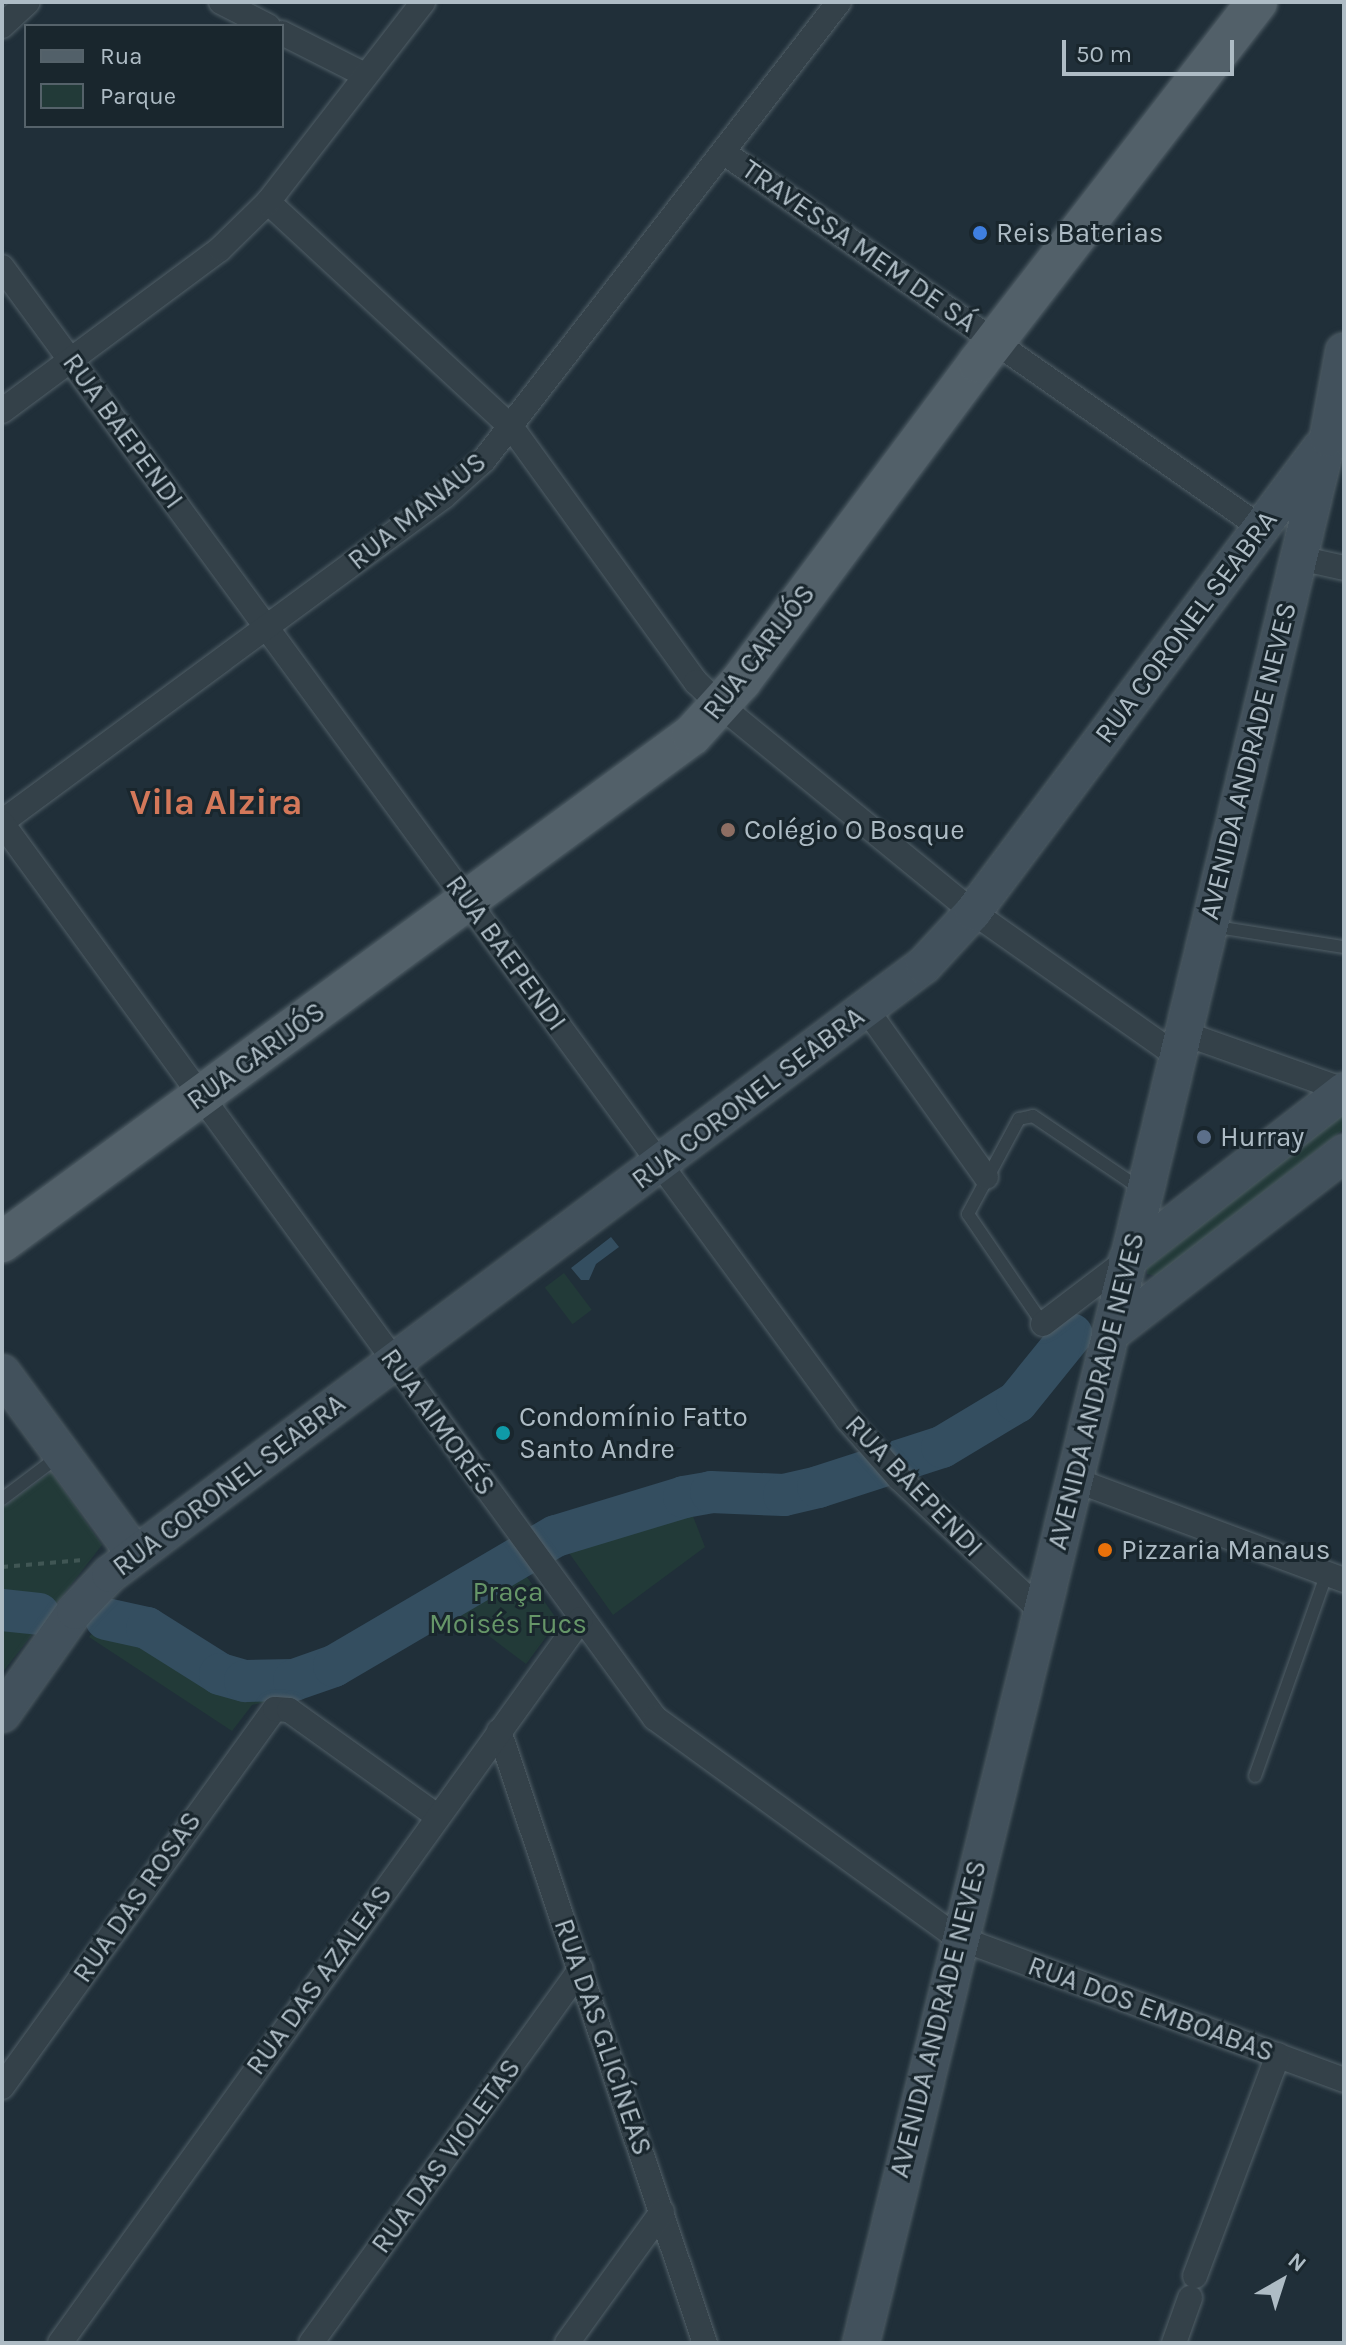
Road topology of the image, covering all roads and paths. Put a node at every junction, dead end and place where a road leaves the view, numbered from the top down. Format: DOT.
graph roads {
  1 [pos="28,2"];
  2 [pos="221,2"];
  3 [pos="423,2"];
  4 [pos="839,2"];
  5 [pos="1257,2"];
  6 [pos="264,24"];
  7 [pos="2,26"];
  8 [pos="284,34"];
  9 [pos="365,75"];
  10 [pos="723,152"];
  11 [pos="268,202"];
  12 [pos="2,267"];
  13 [pos="995,341"];
  14 [pos="1344,351"];
  15 [pos="71,360"];
  16 [pos="2,411"];
  17 [pos="512,428"];
  18 [pos="1328,438"];
  19 [pos="1260,527"];
  20 [pos="1299,558"];
  21 [pos="1344,568"];
  22 [pos="1222,580"];
  23 [pos="267,628"];
  24 [pos="721,706"];
  25 [pos="2,822"];
  26 [pos="467,900"];
  27 [pos="973,912"];
  28 [pos="1208,925"];
  29 [pos="1344,947"];
  30 [pos="867,1010"];
  31 [pos="1180,1045"];
  32 [pos="1344,1090"];
  33 [pos="201,1096"];
  34 [pos="1344,1153"];
  35 [pos="661,1163"];
  36 [pos="986,1177"];
  37 [pos="1144,1191"];
  38 [pos="2,1242"];
  39 [pos="1127,1260"];
  40 [pos="1043,1324"];
  41 [pos="1110,1334"];
  42 [pos="394,1361"];
  43 [pos="2,1373"];
  44 [pos="62,1454"];
  45 [pos="1075,1480"];
  46 [pos="2,1499"];
  47 [pos="122,1564"];
  48 [pos="2,1567"];
  49 [pos="1336,1576"];
  50 [pos="1042,1612"];
  51 [pos="581,1619"];
  52 [pos="2,1714"];
  53 [pos="499,1731"];
  54 [pos="1255,1776"];
  55 [pos="437,1816"];
  56 [pos="958,1938"];
  57 [pos="581,1969"];
  58 [pos="1278,2055"];
  59 [pos="1344,2080"];
  60 [pos="2,2087"];
  61 [pos="662,2212"];
  62 [pos="872,2290"];
  63 [pos="60,2343"];
  64 [pos="311,2343"];
  65 [pos="567,2343"];
  66 [pos="705,2343"];
  67 [pos="834,2343"];
  68 [pos="861,2343"];
  69 [pos="886,2343"];
  70 [pos="1174,2343"];
  1 -- 7 [label="street"];
  2 -- 6 [label="street"];
  3 -- 9 [label="street"];
  4 -- 10 [label="street, RUA MANAUS"];
  5 -- 13 [label="main road, RUA CARIJÓS"];
  8 -- 9 [label="street"];
  9 -- 11 [label="street"];
  10 -- 13 [label="street, TRAVESSA MEM DE SÁ"];
  10 -- 17 [label="street, RUA MANAUS"];
  11 -- 15 [label="street"];
  11 -- 17 [label="street"];
  12 -- 15 [label="street, RUA BAEPENDI"];
  13 -- 19 [label="street, TRAVESSA MEM DE SÁ"];
  13 -- 24 [label="main road, RUA CARIJÓS"];
  14 -- 18 [label="main road, RUA CORONEL SEABRA"];
  15 -- 16 [label="street"];
  15 -- 23 [label="street, RUA BAEPENDI"];
  17 -- 23 [label="street, RUA MANAUS"];
  17 -- 24 [label="street"];
  18 -- 19 [label="main road, RUA CORONEL SEABRA"];
  18 -- 20 [label="main road, AVENIDA ANDRADE NEVES"];
  19 -- 22 [label="main road, RUA CORONEL SEABRA"];
  20 -- 21 [label="street"];
  20 -- 22 [label="main road"];
  20 -- 28 [label="main road, AVENIDA ANDRADE NEVES"];
  22 -- 27 [label="main road, RUA CORONEL SEABRA"];
  23 -- 25 [label="street, RUA MANAUS"];
  23 -- 26 [label="street, RUA BAEPENDI"];
  24 -- 26 [label="main road, RUA CARIJÓS"];
  24 -- 27 [label="street"];
  25 -- 33 [label="street, RUA AIMORÉS"];
  26 -- 33 [label="main road, RUA CARIJÓS"];
  26 -- 35 [label="street, RUA BAEPENDI"];
  27 -- 30 [label="main road, RUA CORONEL SEABRA"];
  27 -- 31 [label="street"];
  28 -- 29 [label="lane"];
  28 -- 31 [label="main road, AVENIDA ANDRADE NEVES"];
  30 -- 35 [label="main road, RUA CORONEL SEABRA"];
  30 -- 36 [label="street"];
  31 -- 32 [label="street"];
  31 -- 37 [label="main road, AVENIDA ANDRADE NEVES"];
  32 -- 39 [label="main road"];
  33 -- 38 [label="main road, RUA CARIJÓS"];
  33 -- 42 [label="street, RUA AIMORÉS"];
  34 -- 41 [label="main road"];
  35 -- 42 [label="main road, RUA CORONEL SEABRA"];
  35 -- 50 [label="street, RUA BAEPENDI"];
  36 -- 37 [label="lane"];
  36 -- 40 [label="lane"];
  37 -- 39 [label="main road, AVENIDA ANDRADE NEVES"];
  39 -- 40 [label="street"];
  39 -- 41 [label="main road, AVENIDA ANDRADE NEVES"];
  41 -- 45 [label="main road, AVENIDA ANDRADE NEVES"];
  42 -- 47 [label="main road, RUA CORONEL SEABRA"];
  42 -- 51 [label="street, RUA AIMORÉS"];
  43 -- 44 [label="main road"];
  44 -- 46 [label="lane"];
  44 -- 47 [label="main road"];
  45 -- 49 [label="street"];
  45 -- 50 [label="main road, AVENIDA ANDRADE NEVES"];
  47 -- 48 [label="path"];
  47 -- 52 [label="main road, RUA CORONEL SEABRA"];
  49 -- 54 [label="lane"];
  50 -- 56 [label="main road, AVENIDA ANDRADE NEVES"];
  51 -- 53 [label="street, RUA DAS AZALEAS"];
  51 -- 56 [label="street, RUA AIMORÉS"];
  53 -- 55 [label="street, RUA DAS AZALEAS"];
  53 -- 57 [label="street, RUA DAS GLICÍNEAS"];
  55 -- 60 [label="street, RUA DAS ROSAS"];
  55 -- 63 [label="street, RUA DAS AZALEAS"];
  56 -- 58 [label="street, RUA DOS EMBOABAS"];
  56 -- 62 [label="main road, AVENIDA ANDRADE NEVES"];
  57 -- 61 [label="street, RUA DAS GLICÍNEAS"];
  57 -- 64 [label="street, RUA DAS VIOLETAS"];
  58 -- 59 [label="street, RUA DOS EMBOABAS"];
  58 -- 70 [label="street"];
  61 -- 65 [label="street"];
  61 -- 66 [label="street, RUA DAS GLICÍNEAS"];
  62 -- 67 [label="main road"];
  62 -- 68 [label="main road, AVENIDA ANDRADE NEVES"];
  62 -- 69 [label="main road"];
}
